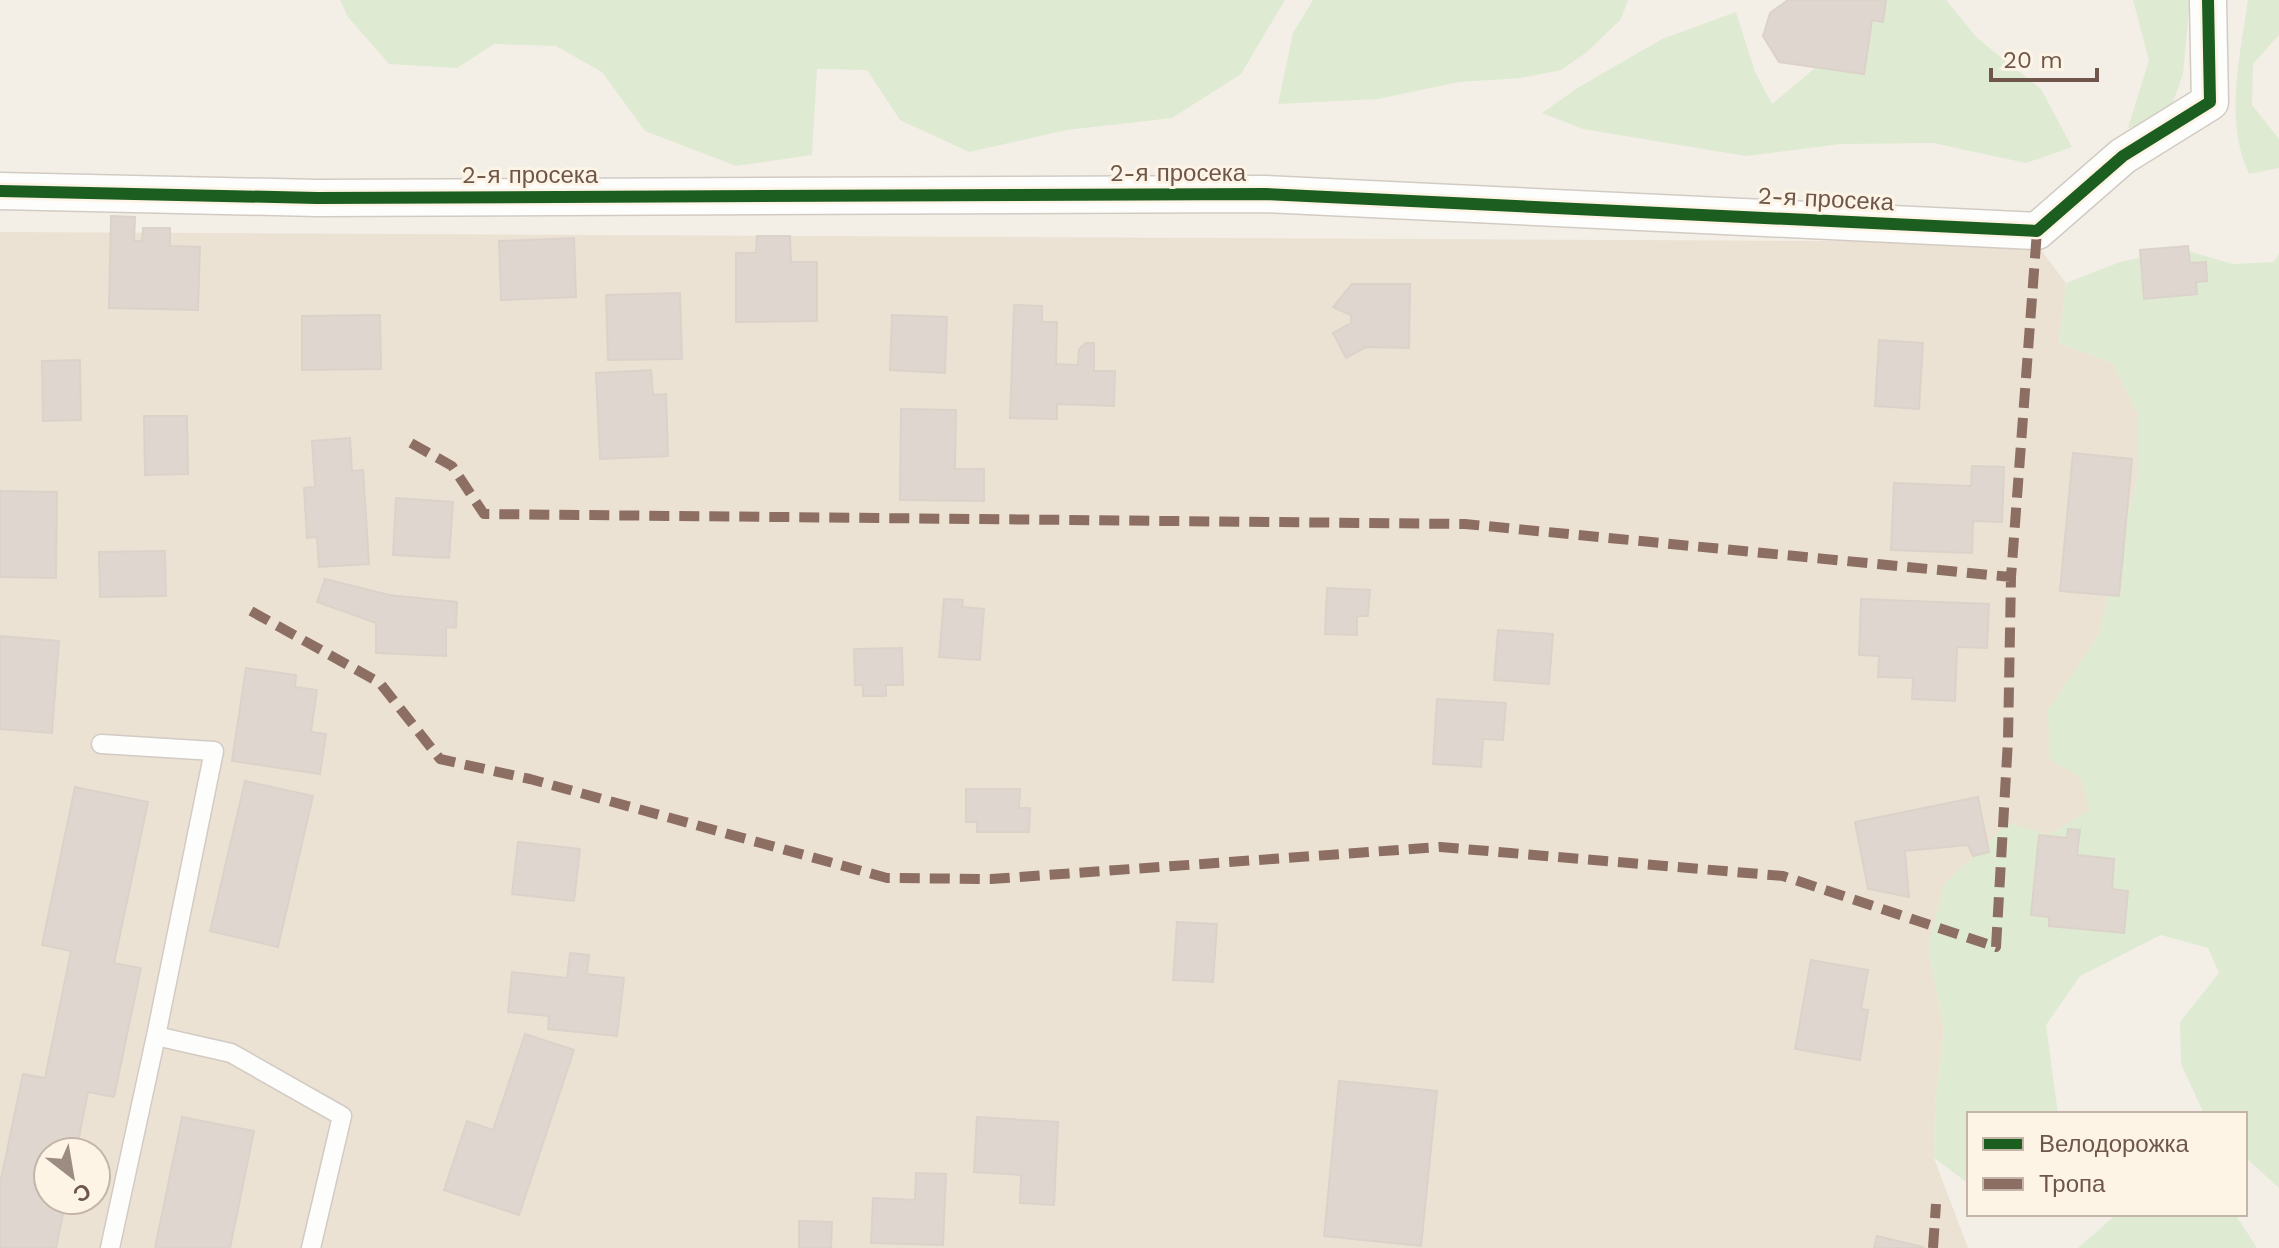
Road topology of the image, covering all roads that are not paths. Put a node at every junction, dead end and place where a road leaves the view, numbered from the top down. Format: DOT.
graph roads {
  1 [pos="2208,0"];
  2 [pos="0,191"];
  3 [pos="101,744"];
  4 [pos="156,1036"];
  5 [pos="110,1248"];
  6 [pos="311,1248"];
  1 -- 2 [label="street, 2-я просека"];
  3 -- 4 [label="lane"];
  4 -- 5 [label="lane"];
  4 -- 6 [label="lane"];
}
